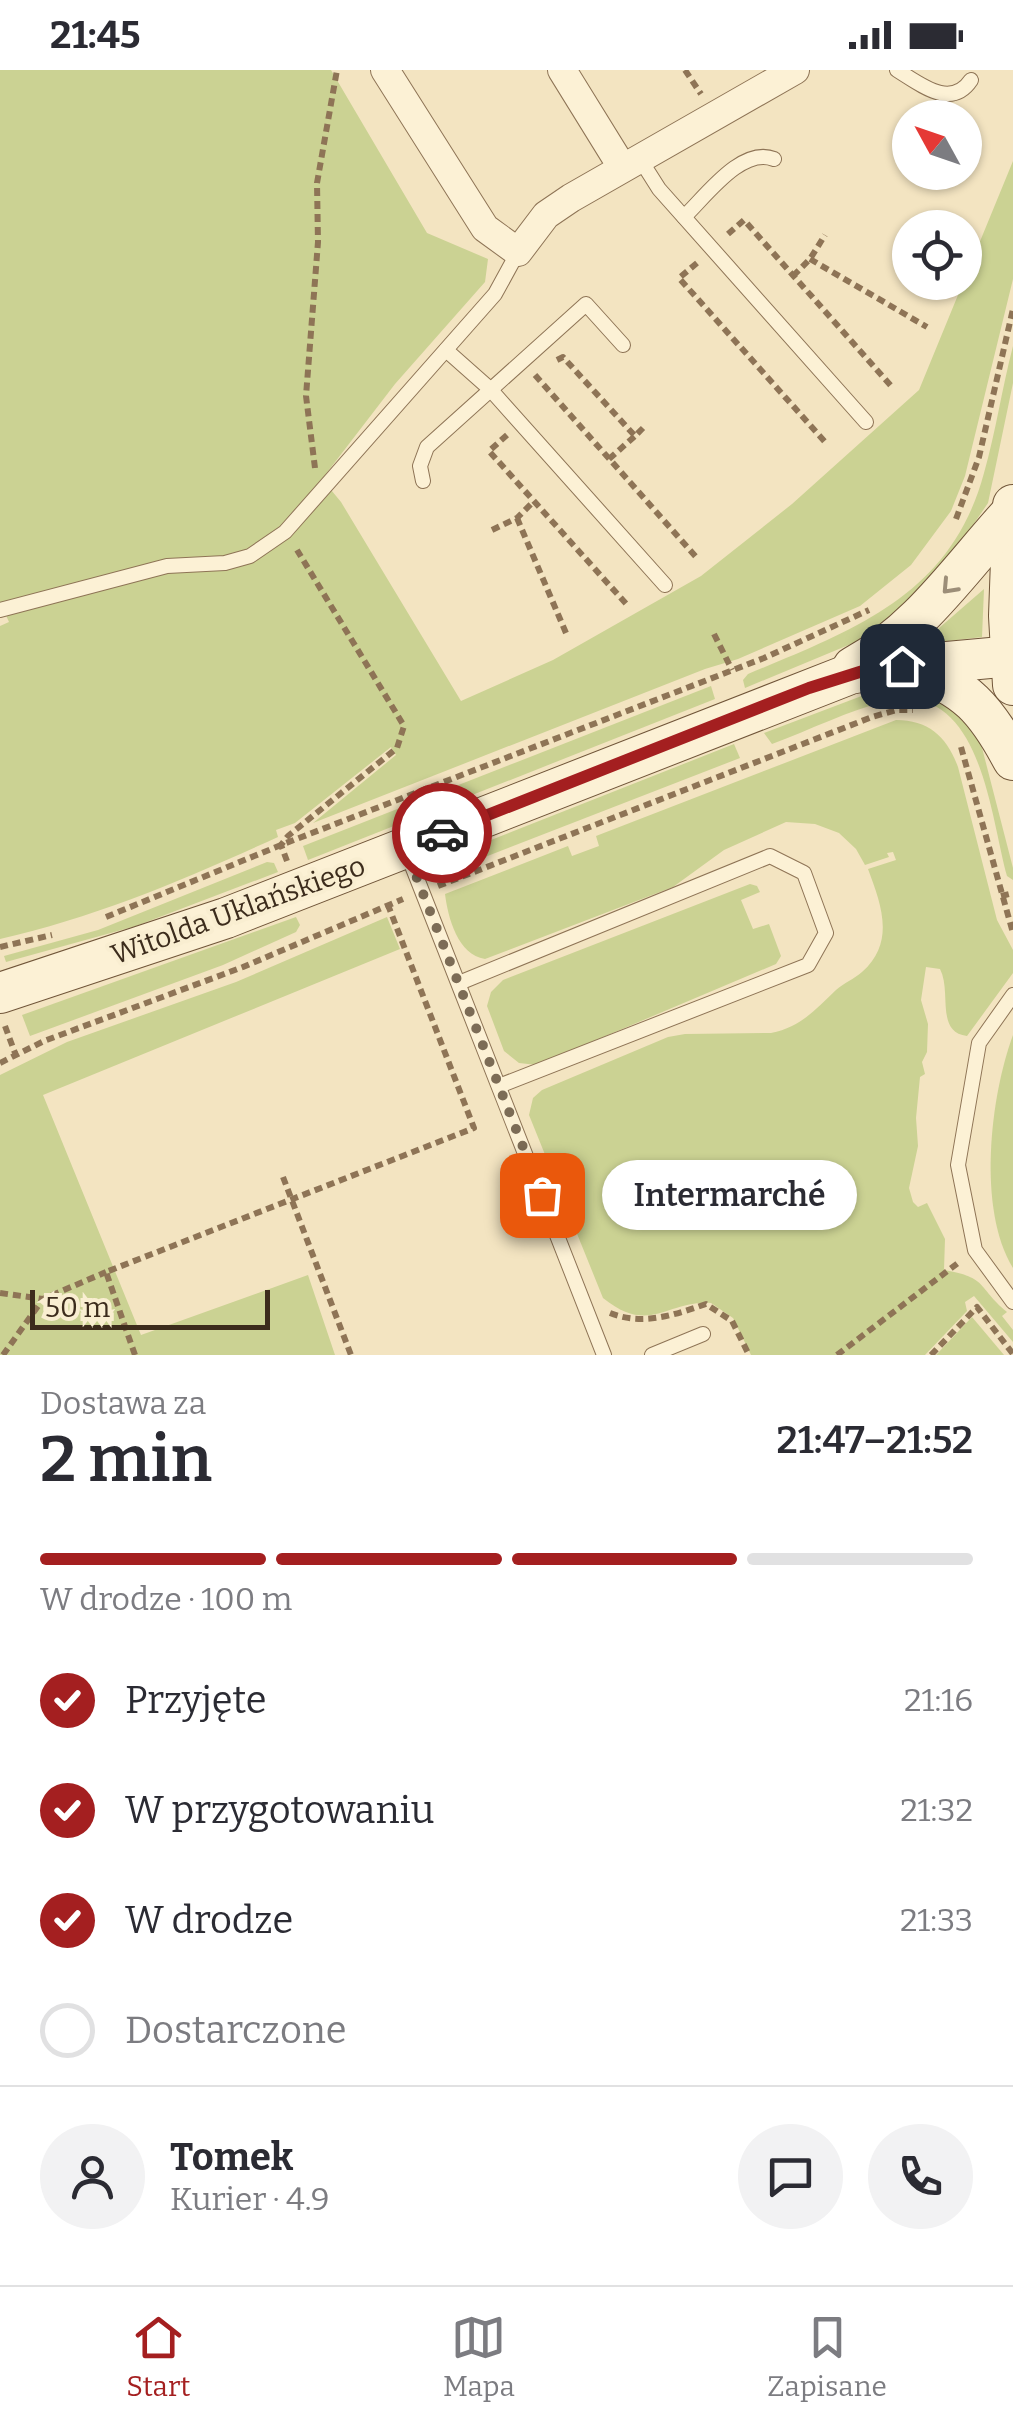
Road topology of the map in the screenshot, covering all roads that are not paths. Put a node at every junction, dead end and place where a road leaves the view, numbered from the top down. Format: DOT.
graph roads {
  1 [pos="384,70"];
  2 [pos="562,70"];
  3 [pos="794,70"];
  4 [pos="897,70"];
  5 [pos="971,80"];
  6 [pos="774,159"];
  7 [pos="631,163"];
  8 [pos="684,217"];
  9 [pos="518,252"];
  10 [pos="623,346"];
  11 [pos="446,350"];
  12 [pos="490,390"];
  13 [pos="866,422"];
  14 [pos="423,480"];
  15 [pos="1013,501"];
  16 [pos="1012,512"];
  17 [pos="665,585"];
  18 [pos="0,610"];
  19 [pos="1012,665"];
  20 [pos="902,666"];
  21 [pos="809,688"];
  22 [pos="1013,760"];
  23 [pos="405,848"];
  24 [pos="459,983"];
  25 [pos="1013,995"];
  26 [pos="2,1008"];
  27 [pos="499,1086"];
  28 [pos="1013,1302"];
  29 [pos="702,1334"];
  30 [pos="604,1355"];
  31 [pos="652,1355"];
  1 -- 9 [label="street"];
  2 -- 7 [label="street"];
  3 -- 7 [label="street"];
  4 -- 5 [label="lane"];
  6 -- 8 [label="lane"];
  7 -- 8 [label="lane"];
  7 -- 9 [label="street"];
  8 -- 13 [label="lane"];
  9 -- 11 [label="lane"];
  10 -- 12 [label="lane"];
  11 -- 12 [label="lane"];
  11 -- 18 [label="lane"];
  12 -- 14 [label="lane"];
  12 -- 17 [label="lane"];
  15 -- 16 [label="street"];
  16 -- 19 [label="street"];
  16 -- 21 [label="street, Witolda Uklańskiego, one-way"];
  19 -- 20 [label="street, Witolda Uklańskiego"];
  20 -- 21 [label="street, Witolda Uklańskiego"];
  20 -- 22 [label="street"];
  21 -- 23 [label="street, Witolda Uklańskiego"];
  23 -- 24 [label="lane"];
  23 -- 26 [label="street, Witolda Uklańskiego"];
  24 -- 27 [label="lane"];
  24 -- 27 [label="lane"];
  25 -- 28 [label="lane"];
  27 -- 30 [label="lane"];
  29 -- 31 [label="lane"];
}
